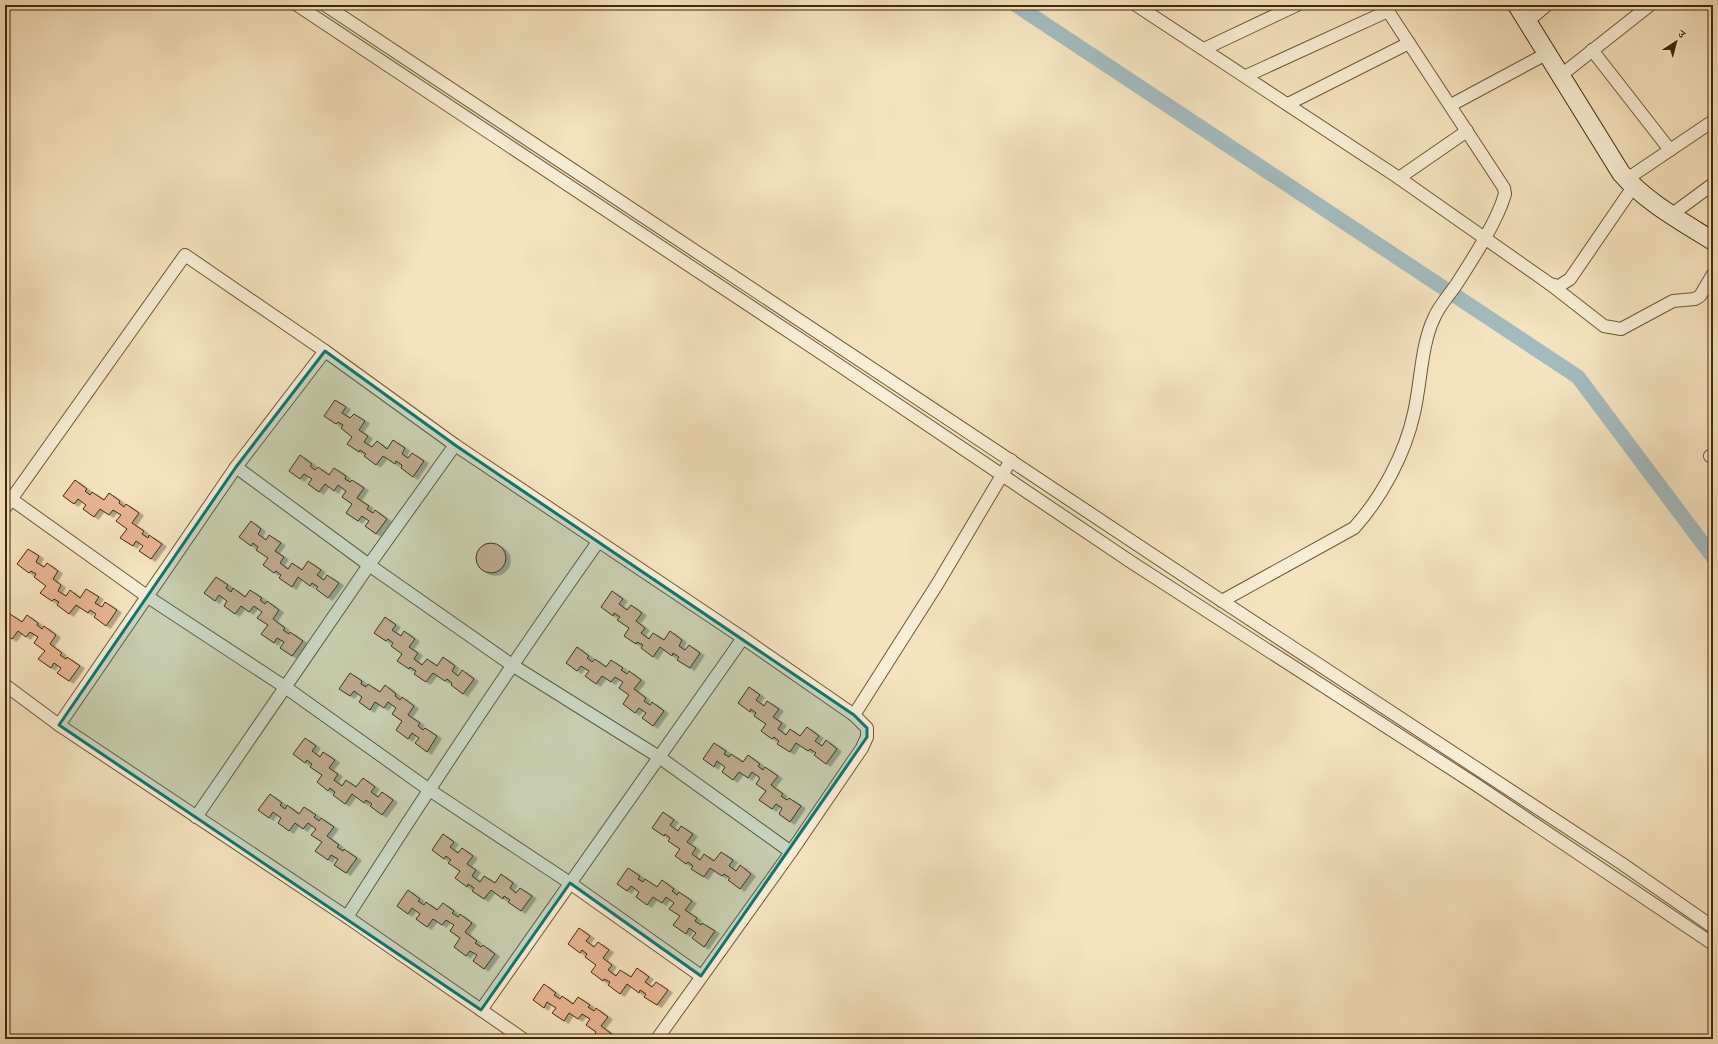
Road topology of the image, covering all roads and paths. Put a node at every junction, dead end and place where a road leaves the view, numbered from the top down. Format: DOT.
graph roads {
  1 [pos="297,5"];
  2 [pos="325,5"];
  3 [pos="1136,5"];
  4 [pos="1297,5"];
  5 [pos="1517,5"];
  6 [pos="1547,5"];
  7 [pos="1650,5"];
  8 [pos="1386,8"];
  9 [pos="1527,22"];
  10 [pos="1409,43"];
  11 [pos="1204,49"];
  12 [pos="1592,50"];
  13 [pos="1546,54"];
  14 [pos="1246,76"];
  15 [pos="1560,76"];
  16 [pos="1288,104"];
  17 [pos="1451,105"];
  18 [pos="1713,121"];
  19 [pos="1468,131"];
  20 [pos="1670,150"];
  21 [pos="1399,178"];
  22 [pos="1630,183"];
  23 [pos="1713,184"];
  24 [pos="1671,215"];
  25 [pos="1485,237"];
  26 [pos="1713,242"];
  27 [pos="1713,274"];
  28 [pos="1550,284"];
  29 [pos="325,351"];
  30 [pos="455,445"];
  31 [pos="1011,460"];
  32 [pos="236,467"];
  33 [pos="1003,476"];
  34 [pos="8,504"];
  35 [pos="598,542"];
  36 [pos="369,565"];
  37 [pos="148,597"];
  38 [pos="1222,601"];
  39 [pos="743,638"];
  40 [pos="512,665"];
  41 [pos="5,685"];
  42 [pos="285,687"];
  43 [pos="854,715"];
  44 [pos="59,725"];
  45 [pos="659,757"];
  46 [pos="428,789"];
  47 [pos="196,817"];
  48 [pos="791,852"];
  49 [pos="570,883"];
  50 [pos="347,918"];
  51 [pos="1713,927"];
  52 [pos="1713,944"];
  53 [pos="701,976"];
  54 [pos="481,1010"];
  55 [pos="523,1039"];
  56 [pos="657,1039"];
  1 -- 33 [label="street"];
  2 -- 31 [label="street"];
  3 -- 11 [label="street"];
  4 -- 11 [label="street"];
  5 -- 9 [label="street"];
  6 -- 9 [label="street"];
  7 -- 12 [label="street"];
  8 -- 10 [label="street"];
  8 -- 14 [label="street"];
  9 -- 13 [label="street"];
  10 -- 16 [label="street"];
  10 -- 17 [label="street"];
  11 -- 14 [label="street"];
  12 -- 15 [label="street"];
  12 -- 20 [label="street"];
  13 -- 15 [label="street"];
  13 -- 17 [label="street"];
  14 -- 16 [label="street"];
  15 -- 22 [label="street"];
  16 -- 21 [label="street"];
  17 -- 19 [label="street"];
  18 -- 20 [label="street"];
  19 -- 21 [label="street"];
  19 -- 25 [label="street"];
  20 -- 22 [label="street"];
  21 -- 25 [label="street"];
  22 -- 24 [label="street"];
  22 -- 28 [label="street"];
  23 -- 24 [label="street"];
  24 -- 26 [label="street"];
  25 -- 28 [label="street"];
  25 -- 38 [label="street"];
  27 -- 28 [label="street"];
  29 -- 30 [label="street"];
  29 -- 32 [label="street"];
  29 -- 34 [label="street"];
  30 -- 35 [label="street"];
  30 -- 36 [label="street"];
  31 -- 33 [label="street"];
  31 -- 38 [label="street"];
  32 -- 36 [label="street"];
  32 -- 37 [label="street"];
  33 -- 43 [label="street"];
  33 -- 52 [label="street"];
  34 -- 37 [label="street"];
  35 -- 39 [label="street"];
  35 -- 40 [label="street"];
  36 -- 40 [label="street"];
  36 -- 42 [label="street"];
  37 -- 42 [label="street"];
  37 -- 44 [label="street"];
  38 -- 51 [label="street"];
  39 -- 43 [label="street"];
  39 -- 45 [label="street"];
  40 -- 45 [label="street"];
  40 -- 46 [label="street"];
  41 -- 44 [label="street"];
  42 -- 46 [label="street"];
  42 -- 47 [label="street"];
  43 -- 48 [label="street"];
  44 -- 47 [label="street"];
  45 -- 48 [label="street"];
  45 -- 49 [label="street"];
  46 -- 49 [label="street"];
  46 -- 50 [label="street"];
  47 -- 50 [label="street"];
  48 -- 53 [label="street"];
  49 -- 53 [label="street"];
  49 -- 54 [label="street"];
  50 -- 54 [label="street"];
  53 -- 56 [label="street"];
  54 -- 55 [label="street"];
}
